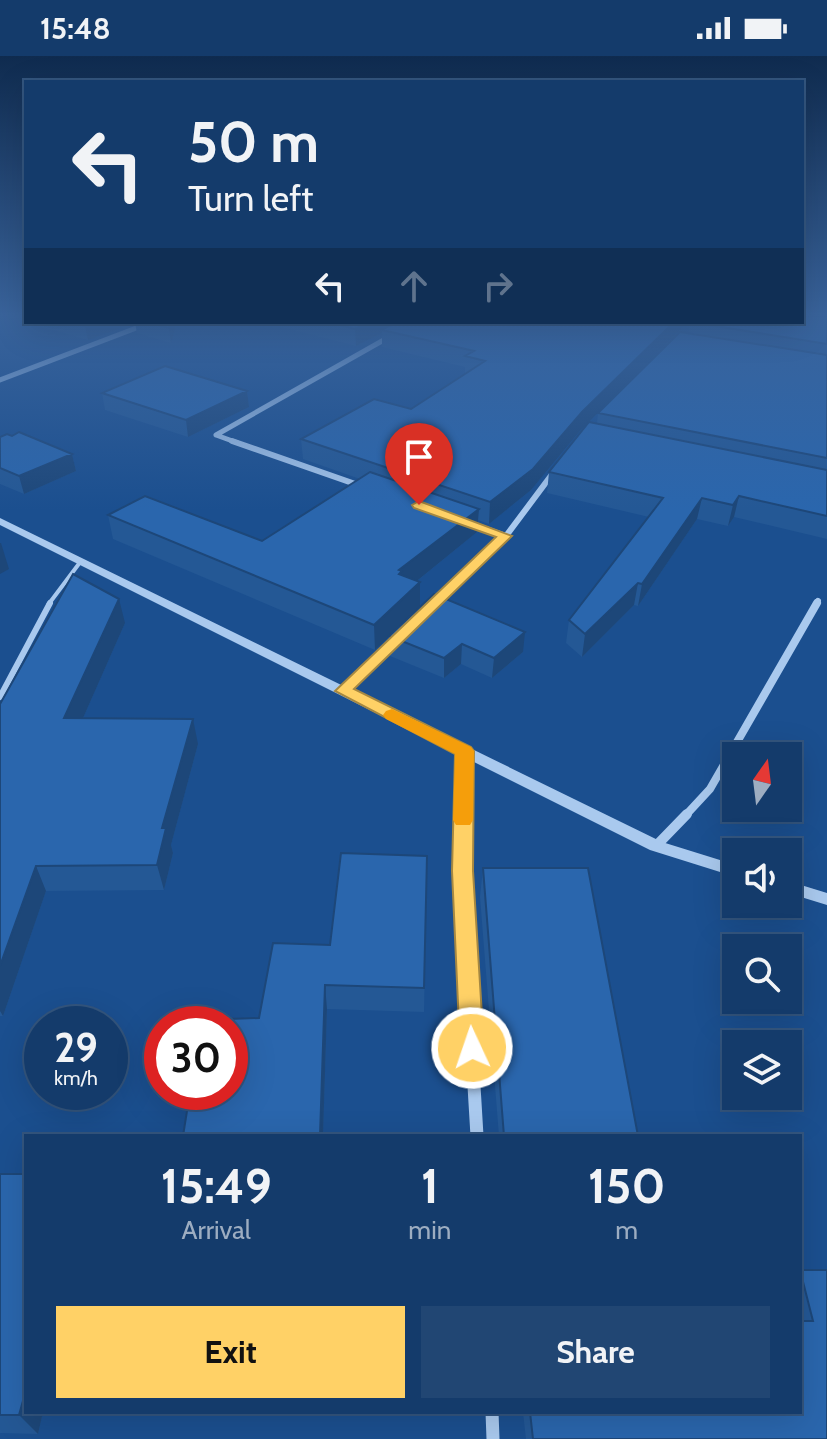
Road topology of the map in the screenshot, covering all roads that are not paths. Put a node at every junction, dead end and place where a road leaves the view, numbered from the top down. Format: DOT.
graph roads {
  1 [pos="312,381"];
  2 [pos="564,460"];
  3 [pos="375,490"];
  4 [pos="0,521"];
  5 [pos="462,521"];
  6 [pos="506,536"];
  7 [pos="81,561"];
  8 [pos="818,601"];
  9 [pos="430,608"];
  10 [pos="397,639"];
  11 [pos="343,691"];
  12 [pos="0,697"];
  13 [pos="464,751"];
  14 [pos="656,846"];
  15 [pos="722,867"];
  16 [pos="802,891"];
  17 [pos="827,899"];
  18 [pos="477,1134"];
  19 [pos="492,1414"];
  20 [pos="493,1439"];
  1 -- 3 [label="street"];
  2 -- 6 [label="street"];
  4 -- 7 [label="street"];
  5 -- 6 [label="street"];
  6 -- 9 [label="street"];
  7 -- 11 [label="street"];
  7 -- 12 [label="lane"];
  8 -- 14 [label="street"];
  10 -- 11 [label="street"];
  11 -- 13 [label="street"];
  13 -- 14 [label="street"];
  13 -- 18 [label="street"];
  14 -- 15 [label="street"];
  16 -- 17 [label="street"];
  19 -- 20 [label="street"];
}
